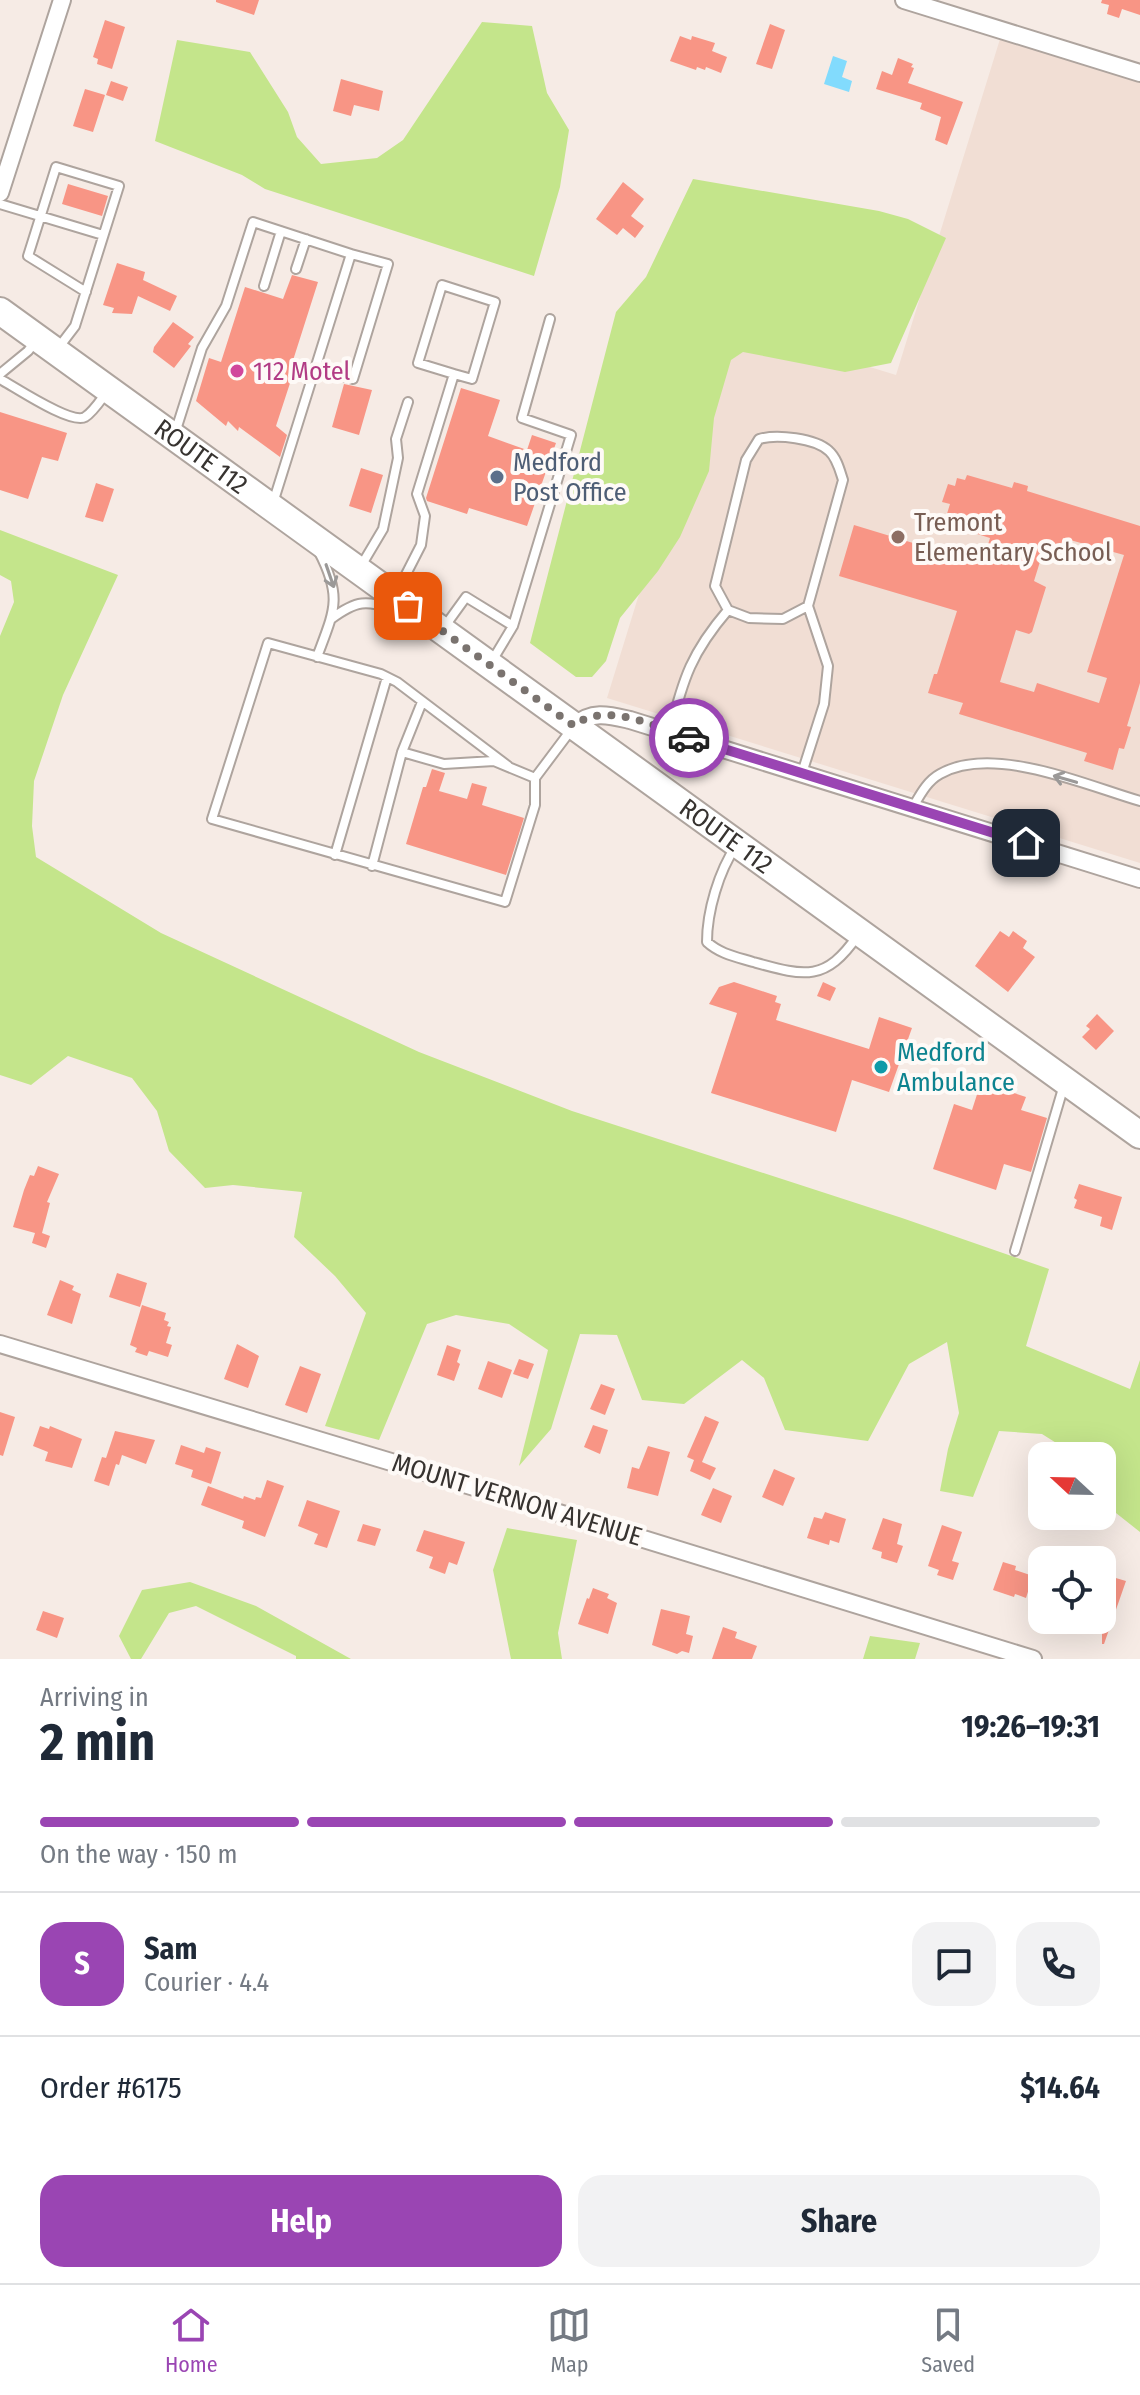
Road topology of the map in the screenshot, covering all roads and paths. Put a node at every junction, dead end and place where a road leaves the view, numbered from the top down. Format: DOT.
graph roads {
  1 [pos="62,0"];
  2 [pos="904,0"];
  3 [pos="1140,73"];
  4 [pos="0,193"];
  5 [pos="0,204"];
  6 [pos="41,216"];
  7 [pos="281,231"];
  8 [pos="103,235"];
  9 [pos="306,239"];
  10 [pos="351,254"];
  11 [pos="296,269"];
  12 [pos="264,286"];
  13 [pos="86,292"];
  14 [pos="0,311"];
  15 [pos="550,319"];
  16 [pos="47,344"];
  17 [pos="315,368"];
  18 [pos="454,374"];
  19 [pos="0,376"];
  20 [pos="109,389"];
  21 [pos="408,402"];
  22 [pos="174,437"];
  23 [pos="272,507"];
  24 [pos="312,537"];
  25 [pos="359,570"];
  26 [pos="395,596"];
  27 [pos="808,606"];
  28 [pos="728,610"];
  29 [pos="331,619"];
  30 [pos="432,623"];
  31 [pos="513,626"];
  32 [pos="317,657"];
  33 [pos="489,665"];
  34 [pos="387,677"];
  35 [pos="422,702"];
  36 [pos="574,726"];
  37 [pos="670,732"];
  38 [pos="402,752"];
  39 [pos="508,766"];
  40 [pos="802,773"];
  41 [pos="535,778"];
  42 [pos="1140,801"];
  43 [pos="912,808"];
  44 [pos="737,844"];
  45 [pos="335,855"];
  46 [pos="372,866"];
  47 [pos="1140,879"];
  48 [pos="860,931"];
  49 [pos="1065,1080"];
  50 [pos="1140,1135"];
  51 [pos="1015,1251"];
  52 [pos="0,1344"];
  53 [pos="1033,1659"];
  1 -- 4 [label="street"];
  2 -- 3 [label="street"];
  5 -- 6 [label="lane"];
  6 -- 8 [label="lane"];
  6 -- 8 [label="lane"];
  6 -- 13 [label="lane"];
  7 -- 9 [label="lane"];
  7 -- 12 [label="lane"];
  7 -- 22 [label="lane"];
  8 -- 13 [label="lane"];
  9 -- 10 [label="lane"];
  9 -- 11 [label="lane"];
  10 -- 17 [label="lane"];
  10 -- 17 [label="lane"];
  13 -- 16 [label="lane"];
  14 -- 16 [label="main road, ROUTE 112"];
  15 -- 31 [label="lane"];
  16 -- 19 [label="lane"];
  16 -- 20 [label="main road, ROUTE 112"];
  17 -- 23 [label="lane"];
  18 -- 18 [label="lane"];
  18 -- 26 [label="lane"];
  19 -- 20 [label="lane"];
  20 -- 22 [label="main road, ROUTE 112"];
  21 -- 25 [label="lane"];
  22 -- 23 [label="main road, ROUTE 112"];
  23 -- 24 [label="main road, ROUTE 112"];
  24 -- 25 [label="main road, ROUTE 112"];
  24 -- 29 [label="lane, one-way"];
  25 -- 26 [label="main road, ROUTE 112"];
  26 -- 30 [label="main road, ROUTE 112"];
  27 -- 28 [label="lane"];
  27 -- 28 [label="lane"];
  27 -- 40 [label="lane"];
  28 -- 37 [label="lane"];
  29 -- 30 [label="lane"];
  29 -- 32 [label="lane"];
  30 -- 31 [label="lane"];
  30 -- 33 [label="main road, ROUTE 112"];
  31 -- 33 [label="lane"];
  32 -- 34 [label="lane"];
  32 -- 45 [label="lane"];
  33 -- 36 [label="main road, ROUTE 112"];
  34 -- 35 [label="lane"];
  34 -- 45 [label="lane"];
  35 -- 38 [label="lane"];
  35 -- 39 [label="lane"];
  36 -- 37 [label="street"];
  36 -- 41 [label="lane"];
  36 -- 44 [label="main road, ROUTE 112"];
  37 -- 40 [label="street"];
  38 -- 39 [label="lane"];
  38 -- 46 [label="lane"];
  39 -- 41 [label="lane"];
  40 -- 43 [label="street"];
  41 -- 46 [label="lane"];
  42 -- 43 [label="lane, one-way"];
  43 -- 47 [label="street"];
  44 -- 48 [label="main road, ROUTE 112"];
  44 -- 48 [label="lane"];
  45 -- 46 [label="lane"];
  48 -- 49 [label="main road, ROUTE 112"];
  49 -- 50 [label="main road, ROUTE 112"];
  49 -- 51 [label="lane"];
  52 -- 53 [label="street, MOUNT VERNON AVENUE"];
}
